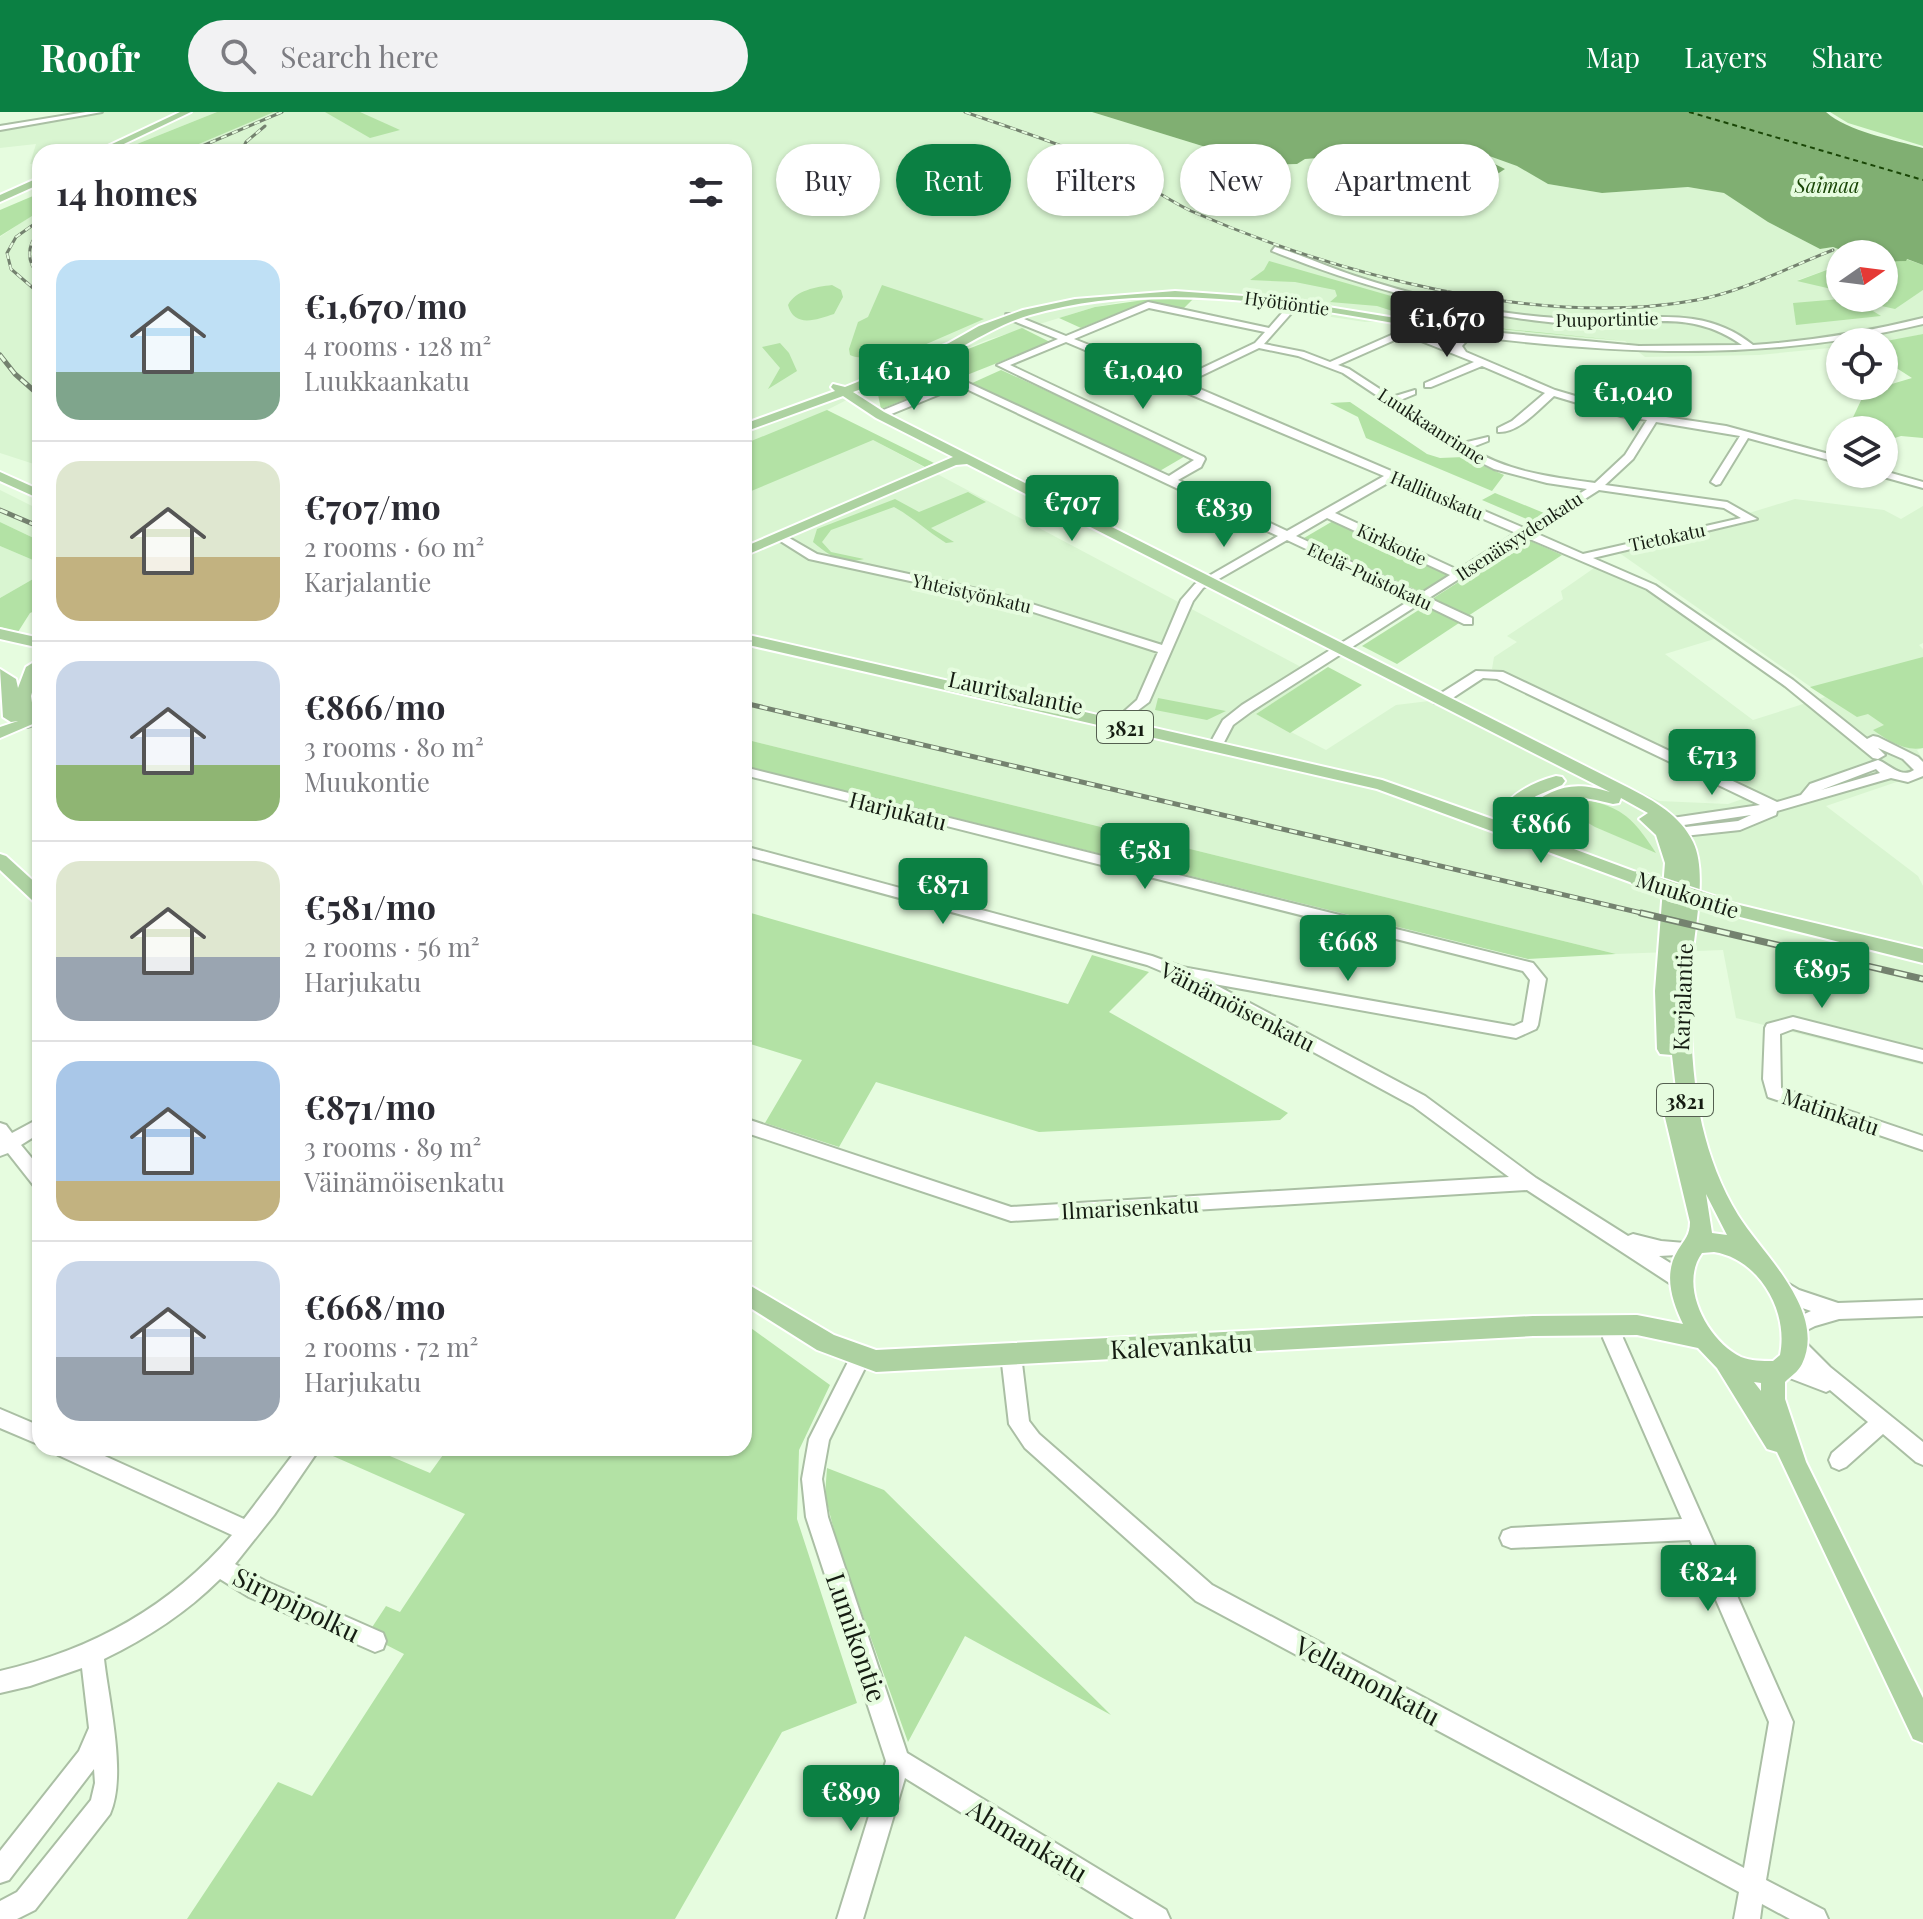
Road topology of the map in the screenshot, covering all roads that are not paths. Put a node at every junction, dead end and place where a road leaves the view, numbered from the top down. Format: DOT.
graph roads {
  1 [pos="99,112"];
  2 [pos="185,112"];
  3 [pos="0,128"];
  4 [pos="117,144"];
  5 [pos="32,184"];
  6 [pos="0,199"];
  7 [pos="1275,249"];
  8 [pos="1292,307"];
  9 [pos="1018,318"];
  10 [pos="1923,321"];
  11 [pos="1447,329"];
  12 [pos="1272,331"];
  13 [pos="1469,333"];
  14 [pos="1068,338"];
  15 [pos="1258,345"];
  16 [pos="1749,346"];
  17 [pos="1458,351"];
  18 [pos="1480,363"];
  19 [pos="1332,364"];
  20 [pos="1177,384"];
  21 [pos="1428,385"];
  22 [pos="834,392"];
  23 [pos="1412,392"];
  24 [pos="1552,392"];
  25 [pos="1392,400"];
  26 [pos="880,415"];
  27 [pos="1653,419"];
  28 [pos="752,423"];
  29 [pos="1502,430"];
  30 [pos="1746,434"];
  31 [pos="1484,439"];
  32 [pos="1462,447"];
  33 [pos="1826,456"];
  34 [pos="962,462"];
  35 [pos="0,476"];
  36 [pos="1392,476"];
  37 [pos="1898,478"];
  38 [pos="1169,481"];
  39 [pos="1716,482"];
  40 [pos="1923,485"];
  41 [pos="1597,487"];
  42 [pos="32,491"];
  43 [pos="1325,513"];
  44 [pos="1751,519"];
  45 [pos="1525,532"];
  46 [pos="1284,536"];
  47 [pos="780,537"];
  48 [pos="752,549"];
  49 [pos="1583,557"];
  50 [pos="1459,575"];
  51 [pos="1202,584"];
  52 [pos="1421,599"];
  53 [pos="1468,621"];
  54 [pos="752,630"];
  55 [pos="0,634"];
  56 [pos="32,641"];
  57 [pos="752,641"];
  58 [pos="1340,649"];
  59 [pos="1165,650"];
  60 [pos="32,667"];
  61 [pos="0,674"];
  62 [pos="32,677"];
  63 [pos="1440,700"];
  64 [pos="32,716"];
  65 [pos="1125,716"];
  66 [pos="32,722"];
  67 [pos="4,732"];
  68 [pos="1217,742"];
  69 [pos="1527,744"];
  70 [pos="1881,757"];
  71 [pos="1559,760"];
  72 [pos="1919,769"];
  73 [pos="752,773"];
  74 [pos="1891,774"];
  75 [pos="1574,784"];
  76 [pos="1623,792"];
  77 [pos="1807,797"];
  78 [pos="1776,807"];
  79 [pos="1507,822"];
  80 [pos="1667,828"];
  81 [pos="752,853"];
  82 [pos="0,860"];
  83 [pos="32,890"];
  84 [pos="1923,956"];
  85 [pos="1179,972"];
  86 [pos="1923,1056"];
  87 [pos="752,1128"];
  88 [pos="32,1129"];
  89 [pos="4,1141"];
  90 [pos="1923,1143"];
  91 [pos="32,1172"];
  92 [pos="1530,1183"];
  93 [pos="1598,1228"];
  94 [pos="1693,1247"];
  95 [pos="1762,1265"];
  96 [pos="1777,1285"];
  97 [pos="1683,1289"];
  98 [pos="752,1297"];
  99 [pos="1923,1308"];
  100 [pos="1838,1312"];
  101 [pos="1625,1325"];
  102 [pos="1794,1336"];
  103 [pos="1704,1339"];
  104 [pos="1011,1355"];
  105 [pos="860,1358"];
  106 [pos="1724,1359"];
  107 [pos="1782,1370"];
  108 [pos="1855,1400"];
  109 [pos="0,1418"];
  110 [pos="1882,1422"];
  111 [pos="32,1432"];
  112 [pos="1923,1455"];
  113 [pos="83,1456"];
  114 [pos="304,1456"];
  115 [pos="1839,1460"];
  116 [pos="1815,1511"];
  117 [pos="1696,1529"];
  118 [pos="247,1531"];
  119 [pos="1511,1538"];
  120 [pos="218,1566"];
  121 [pos="375,1641"];
  122 [pos="92,1654"];
  123 [pos="0,1682"];
  124 [pos="1923,1729"];
  125 [pos="99,1732"];
  126 [pos="898,1761"];
  127 [pos="0,1871"];
  128 [pos="1753,1886"];
  129 [pos="0,1914"];
  130 [pos="850,1919"];
  131 [pos="1157,1919"];
  132 [pos="1747,1919"];
  133 [pos="1815,1919"];
  1 -- 3 [label="street"];
  2 -- 4 [label="main road"];
  5 -- 6 [label="main road"];
  7 -- 16 [label="street, Puuportintie"];
  8 -- 12 [label="street"];
  9 -- 11 [label="main road, Hyötiöntie"];
  9 -- 14 [label="street, Hallituskatu"];
  9 -- 22 [label="main road, Hyötiöntie"];
  10 -- 16 [label="street, Hyötiöntie"];
  11 -- 13 [label="main road, Hyötiöntie"];
  11 -- 17 [label="street"];
  12 -- 14 [label="street"];
  12 -- 15 [label="street"];
  13 -- 16 [label="street, Hyötiöntie"];
  13 -- 17 [label="street"];
  14 -- 20 [label="street, Hallituskatu"];
  14 -- 38 [label="street"];
  15 -- 19 [label="street, Luukkaanrinne"];
  15 -- 20 [label="street"];
  17 -- 18 [label="street"];
  17 -- 19 [label="street"];
  18 -- 21 [label="street"];
  18 -- 24 [label="street"];
  19 -- 25 [label="street, Luukkaanrinne"];
  20 -- 36 [label="street, Hallituskatu"];
  22 -- 26 [label="main road"];
  22 -- 28 [label="main road, Hyötiöntie"];
  22 -- 34 [label="main road"];
  23 -- 25 [label="street"];
  24 -- 27 [label="street"];
  24 -- 29 [label="street"];
  25 -- 32 [label="street, Luukkaanrinne"];
  26 -- 34 [label="main road"];
  26 -- 38 [label="street, Etelä-Puistokatu"];
  27 -- 30 [label="street"];
  27 -- 41 [label="street, Itsenäisyydenkatu"];
  30 -- 33 [label="street"];
  30 -- 39 [label="street"];
  31 -- 32 [label="street"];
  32 -- 41 [label="street, Luukkaanrinne"];
  34 -- 47 [label="main road"];
  34 -- 51 [label="main road"];
  35 -- 42 [label="main road"];
  36 -- 43 [label="street"];
  36 -- 45 [label="street, Hallituskatu"];
  37 -- 40 [label="street"];
  38 -- 46 [label="street, Etelä-Puistokatu"];
  41 -- 44 [label="street, Luukkaanrinne"];
  41 -- 45 [label="street, Itsenäisyydenkatu"];
  43 -- 46 [label="street"];
  43 -- 50 [label="street, Kirkkotie"];
  44 -- 49 [label="street, Tietokatu"];
  45 -- 49 [label="street, Hallituskatu"];
  45 -- 50 [label="street, Itsenäisyydenkatu"];
  46 -- 51 [label="street"];
  46 -- 52 [label="street, Etelä-Puistokatu"];
  47 -- 48 [label="main road"];
  47 -- 59 [label="street, Yhteistyönkatu"];
  49 -- 70 [label="street, Hallituskatu"];
  50 -- 52 [label="street, Itsenäisyydenkatu"];
  51 -- 58 [label="main road"];
  51 -- 59 [label="street"];
  52 -- 53 [label="street, Etelä-Puistokatu"];
  52 -- 58 [label="street, Itsenäisyydenkatu"];
  54 -- 65 [label="main road, Lauritsalantie"];
  55 -- 56 [label="main road"];
  57 -- 68 [label="main road, Lauritsalantie / 3821"];
  58 -- 63 [label="main road"];
  58 -- 68 [label="street, Itsenäisyydenkatu"];
  59 -- 65 [label="street"];
  60 -- 61 [label="main road"];
  61 -- 67 [label="main road"];
  62 -- 64 [label="main road"];
  63 -- 69 [label="main road"];
  63 -- 78 [label="street"];
  65 -- 68 [label="main road, Lauritsalantie"];
  66 -- 67 [label="main road"];
  68 -- 79 [label="main road, Lauritsalantie"];
  69 -- 71 [label="main road"];
  69 -- 75 [label="main road"];
  70 -- 72 [label="street"];
  70 -- 74 [label="street, Hallituskatu"];
  70 -- 77 [label="street"];
  71 -- 75 [label="main road"];
  71 -- 76 [label="main road"];
  72 -- 74 [label="street"];
  73 -- 85 [label="street, Harjukatu"];
  74 -- 77 [label="street"];
  75 -- 76 [label="main road"];
  75 -- 79 [label="main road"];
  75 -- 80 [label="main road"];
  76 -- 80 [label="main road"];
  77 -- 78 [label="street"];
  78 -- 80 [label="street"];
  79 -- 84 [label="main road, Muukontie, bridge"];
  80 -- 94 [label="main road, Karjalantie / 3821"];
  80 -- 95 [label="main road, Karjalantie / 3821"];
  81 -- 85 [label="street, Väinämöisenkatu"];
  82 -- 83 [label="main road"];
  85 -- 92 [label="street, Väinämöisenkatu"];
  86 -- 90 [label="street, Matinkatu"];
  87 -- 92 [label="street, Ilmarisenkatu"];
  88 -- 89 [label="street"];
  89 -- 91 [label="street"];
  92 -- 93 [label="street, Väinämöisenkatu"];
  93 -- 94 [label="street, Väinämöisenkatu"];
  93 -- 97 [label="street, Väinämöisenkatu"];
  94 -- 95 [label="main road, 3821"];
  94 -- 97 [label="main road, 3821"];
  95 -- 96 [label="main road, 3821"];
  96 -- 100 [label="street"];
  96 -- 102 [label="main road, 3821"];
  97 -- 101 [label="main road, Kalevankatu"];
  97 -- 103 [label="main road"];
  98 -- 105 [label="main road, Kalevankatu"];
  99 -- 100 [label="street"];
  100 -- 102 [label="street"];
  101 -- 103 [label="main road, Kalevankatu"];
  101 -- 104 [label="main road, Kalevankatu"];
  101 -- 117 [label="street"];
  102 -- 107 [label="main road"];
  102 -- 108 [label="street"];
  103 -- 106 [label="main road"];
  104 -- 105 [label="main road, Kalevankatu"];
  104 -- 128 [label="street, Vellamonkatu"];
  105 -- 126 [label="street, Lumikontie"];
  106 -- 107 [label="main road"];
  106 -- 116 [label="main road"];
  107 -- 108 [label="street"];
  107 -- 116 [label="main road"];
  108 -- 110 [label="street"];
  109 -- 111 [label="street"];
  110 -- 112 [label="street"];
  110 -- 115 [label="street"];
  113 -- 118 [label="street"];
  114 -- 118 [label="street"];
  116 -- 124 [label="main road"];
  117 -- 119 [label="street"];
  117 -- 128 [label="street"];
  118 -- 120 [label="street"];
  120 -- 121 [label="street, Sirppipolku"];
  120 -- 122 [label="street"];
  122 -- 123 [label="street"];
  122 -- 125 [label="street"];
  125 -- 127 [label="street"];
  125 -- 129 [label="street"];
  126 -- 130 [label="street"];
  126 -- 131 [label="street, Ahmankatu"];
  128 -- 132 [label="street"];
  128 -- 133 [label="street, Vellamonkatu"];
}
